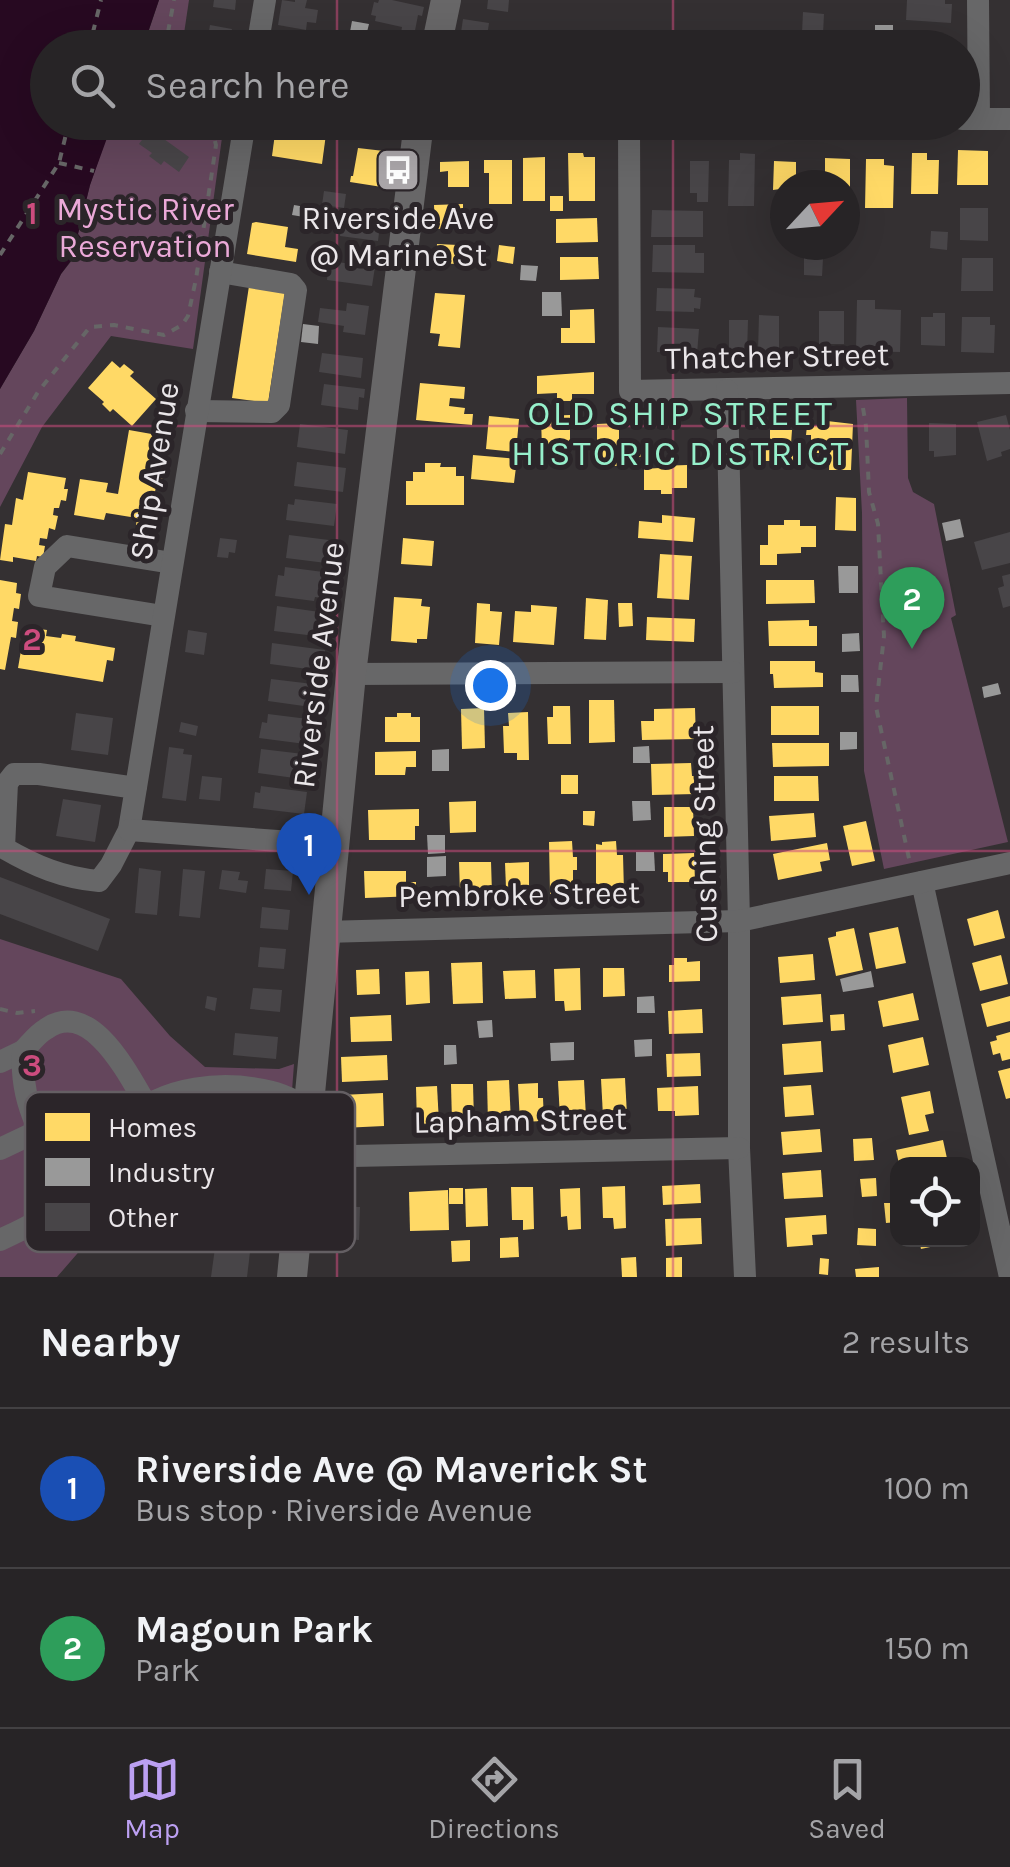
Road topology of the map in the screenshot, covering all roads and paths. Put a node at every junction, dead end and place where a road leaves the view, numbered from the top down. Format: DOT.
graph roads {
  1 [pos="101,0"];
  2 [pos="174,0"];
  3 [pos="265,0"];
  4 [pos="446,0"];
  5 [pos="978,0"];
  6 [pos="94,30"];
  7 [pos="168,30"];
  8 [pos="261,30"];
  9 [pos="440,30"];
  10 [pos="976,30"];
  11 [pos="980,119"];
  12 [pos="1010,119"];
  13 [pos="65,140"];
  14 [pos="215,140"];
  15 [pos="242,140"];
  16 [pos="417,140"];
  17 [pos="629,140"];
  18 [pos="59,163"];
  19 [pos="94,171"];
  20 [pos="0,255"];
  21 [pos="220,272"];
  22 [pos="1010,383"];
  23 [pos="727,390"];
  24 [pos="862,403"];
  25 [pos="196,410"];
  26 [pos="0,454"];
  27 [pos="172,563"];
  28 [pos="164,616"];
  29 [pos="734,672"];
  30 [pos="351,674"];
  31 [pos="136,788"];
  32 [pos="129,830"];
  33 [pos="332,845"];
  34 [pos="1010,863"];
  35 [pos="916,873"];
  36 [pos="739,922"];
  37 [pos="324,932"];
  38 [pos="0,1009"];
  39 [pos="42,1011"];
  40 [pos="23,1051"];
  41 [pos="0,1062"];
  42 [pos="27,1092"];
  43 [pos="138,1092"];
  44 [pos="183,1092"];
  45 [pos="272,1092"];
  46 [pos="309,1092"];
  47 [pos="25,1138"];
  48 [pos="739,1148"];
  49 [pos="0,1150"];
  50 [pos="355,1156"];
  51 [pos="25,1228"];
  52 [pos="0,1240"];
  53 [pos="294,1252"];
  54 [pos="292,1277"];
  55 [pos="745,1277"];
  56 [pos="1010,1277"];
  1 -- 6 [label="path"];
  2 -- 7 [label="path"];
  3 -- 8 [label="street"];
  4 -- 9 [label="main road"];
  5 -- 10 [label="street"];
  11 -- 12 [label="street"];
  13 -- 18 [label="path"];
  14 -- 26 [label="path"];
  15 -- 21 [label="street, Ship Avenue"];
  16 -- 30 [label="main road, Riverside Avenue"];
  17 -- 23 [label="street, Thatcher Street"];
  18 -- 19 [label="path"];
  18 -- 20 [label="path"];
  21 -- 25 [label="street, Ship Avenue"];
  21 -- 25 [label="street"];
  22 -- 23 [label="street, Thatcher Street"];
  23 -- 29 [label="street, Cushing Street"];
  24 -- 35 [label="path"];
  25 -- 27 [label="street, Ship Avenue"];
  27 -- 28 [label="street, Ship Avenue"];
  27 -- 28 [label="street"];
  28 -- 31 [label="street, Ship Avenue"];
  29 -- 30 [label="street"];
  29 -- 36 [label="street, Cushing Street"];
  30 -- 33 [label="main road, Riverside Avenue"];
  31 -- 32 [label="street, Ship Avenue"];
  31 -- 32 [label="street, Ship Avenue"];
  32 -- 33 [label="street"];
  33 -- 37 [label="main road, Riverside Avenue"];
  34 -- 35 [label="street, Pembroke Street"];
  35 -- 36 [label="street, Pembroke Street"];
  35 -- 56 [label="street"];
  36 -- 37 [label="street, Pembroke Street"];
  36 -- 48 [label="street, Cushing Street"];
  37 -- 46 [label="main road, Riverside Avenue"];
  38 -- 39 [label="path"];
  40 -- 41 [label="street"];
  40 -- 42 [label="street"];
  40 -- 43 [label="street"];
  44 -- 45 [label="street"];
  47 -- 49 [label="street"];
  48 -- 50 [label="street, Lapham Street"];
  48 -- 55 [label="street, Cushing Street"];
  51 -- 52 [label="street"];
  53 -- 54 [label="main road, Riverside Avenue"];
}
